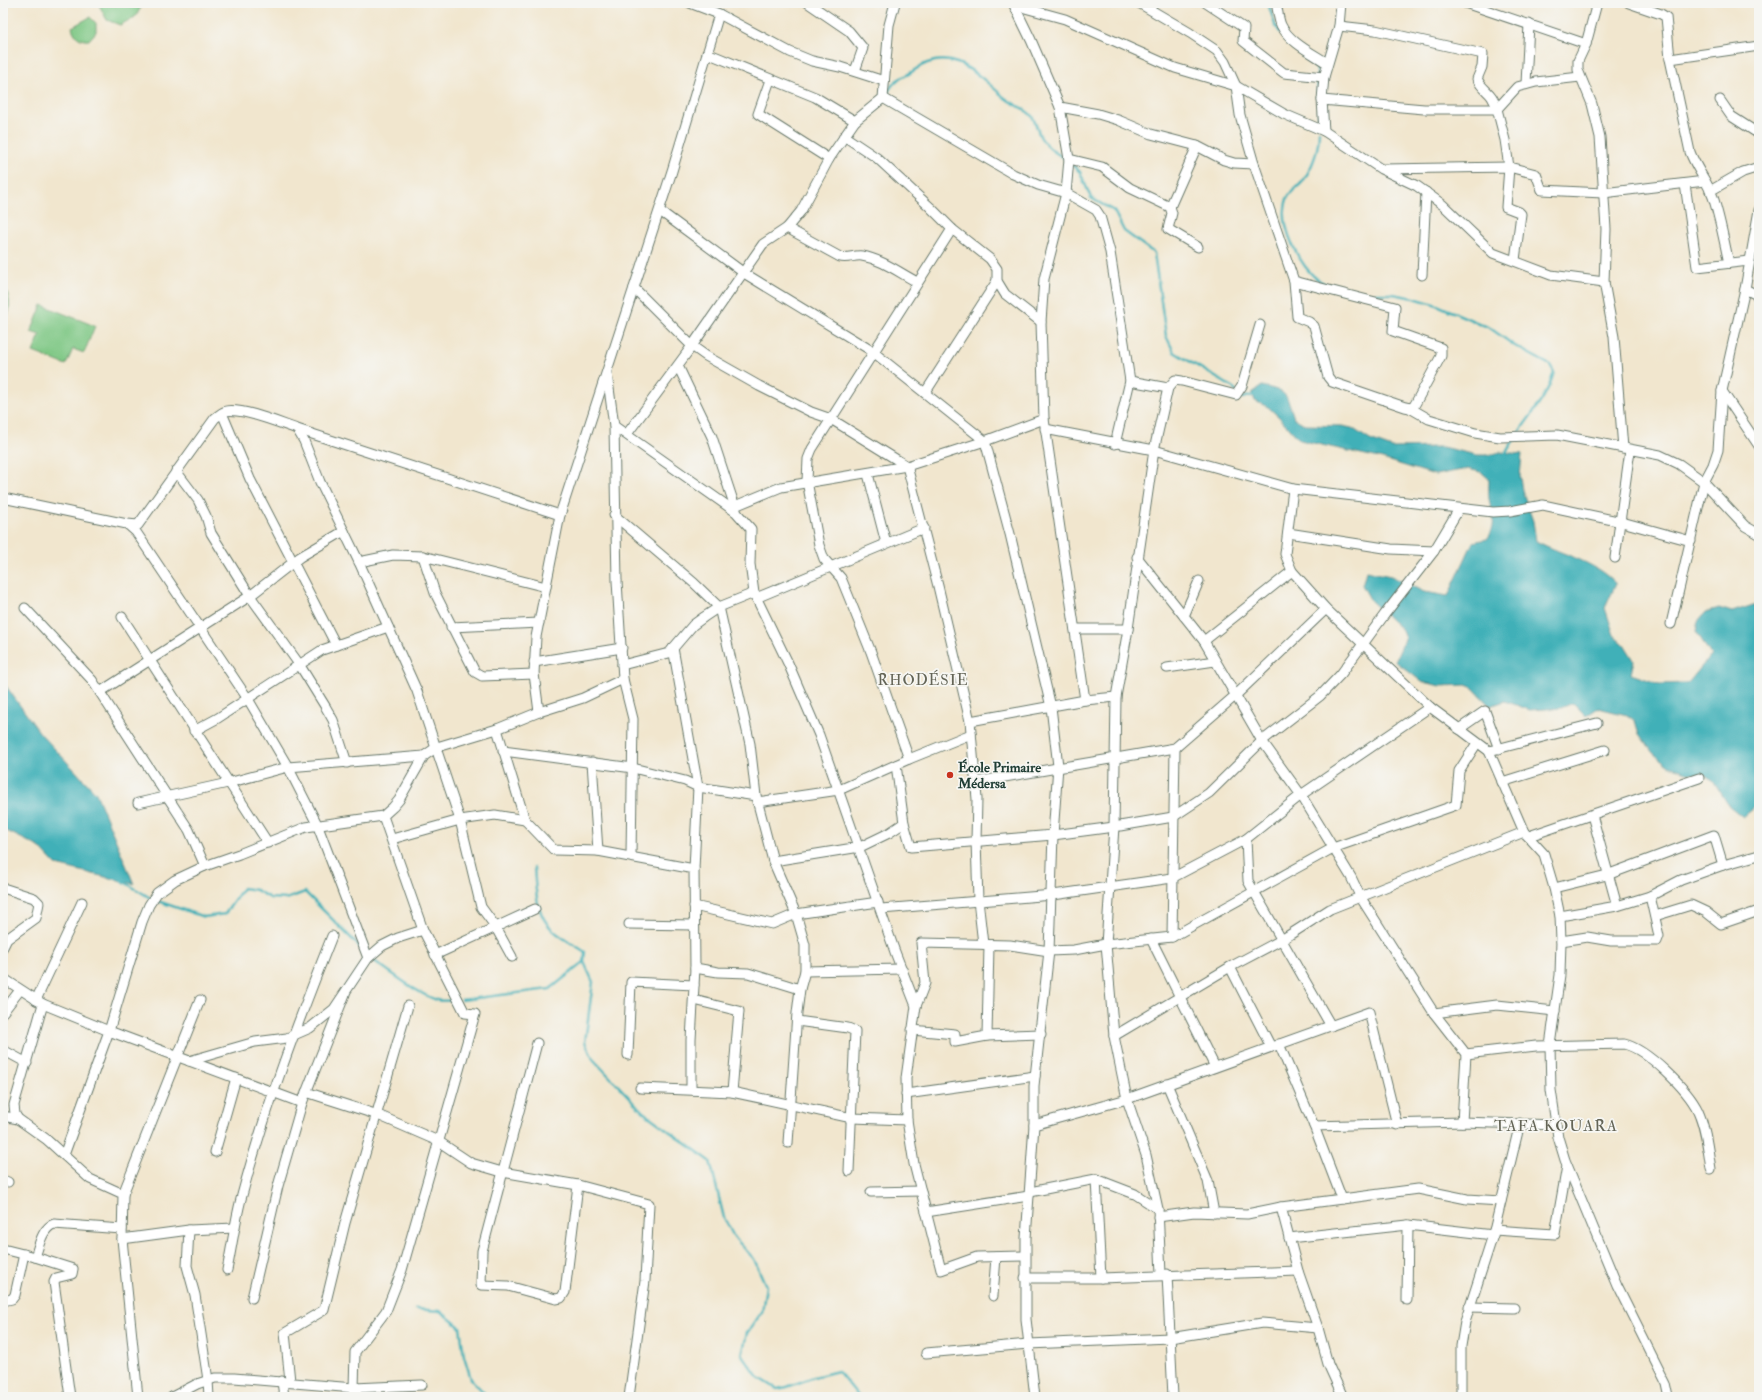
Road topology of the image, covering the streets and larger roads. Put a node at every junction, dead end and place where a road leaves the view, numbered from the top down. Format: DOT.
graph roads {
  1 [pos="690,3"];
  2 [pos="808,3"];
  3 [pos="895,3"];
  4 [pos="1139,3"];
  5 [pos="1206,3"];
  6 [pos="1276,3"];
  7 [pos="1342,3"];
  8 [pos="1465,3"];
  9 [pos="1597,3"];
  10 [pos="1629,3"];
  11 [pos="1013,4"];
  12 [pos="719,14"];
  13 [pos="1529,24"];
  14 [pos="1339,26"];
  15 [pos="1586,44"];
  16 [pos="1759,46"];
  17 [pos="707,53"];
  18 [pos="1670,59"];
  19 [pos="1327,63"];
  20 [pos="855,72"];
  21 [pos="1324,76"];
  22 [pos="1580,77"];
  23 [pos="770,80"];
  24 [pos="884,81"];
  25 [pos="1526,84"];
  26 [pos="1236,86"];
  27 [pos="883,98"];
  28 [pos="1322,100"];
  29 [pos="1720,100"];
  30 [pos="1060,107"];
  31 [pos="1497,110"];
  32 [pos="855,121"];
  33 [pos="1324,131"];
  34 [pos="1759,134"];
  35 [pos="844,136"];
  36 [pos="1197,146"];
  37 [pos="829,159"];
  38 [pos="1069,159"];
  39 [pos="1254,164"];
  40 [pos="1509,167"];
  41 [pos="1759,167"];
  42 [pos="1381,169"];
  43 [pos="1705,181"];
  44 [pos="1685,184"];
  45 [pos="1710,191"];
  46 [pos="1426,192"];
  47 [pos="1066,193"];
  48 [pos="1603,193"];
  49 [pos="1170,207"];
  50 [pos="660,210"];
  51 [pos="1759,210"];
  52 [pos="787,228"];
  53 [pos="952,229"];
  54 [pos="1198,247"];
  55 [pos="1515,260"];
  56 [pos="1749,261"];
  57 [pos="1729,264"];
  58 [pos="744,273"];
  59 [pos="1422,275"];
  60 [pos="997,281"];
  61 [pos="1294,281"];
  62 [pos="917,282"];
  63 [pos="1604,282"];
  64 [pos="634,288"];
  65 [pos="1745,289"];
  66 [pos="1759,296"];
  67 [pos="1041,322"];
  68 [pos="1260,325"];
  69 [pos="692,346"];
  70 [pos="872,351"];
  71 [pos="678,366"];
  72 [pos="607,370"];
  73 [pos="1130,381"];
  74 [pos="1168,388"];
  75 [pos="1722,390"];
  76 [pos="925,393"];
  77 [pos="1410,408"];
  78 [pos="222,413"];
  79 [pos="831,419"];
  80 [pos="1044,419"];
  81 [pos="614,426"];
  82 [pos="297,429"];
  83 [pos="1045,429"];
  84 [pos="627,434"];
  85 [pos="985,441"];
  86 [pos="1115,444"];
  87 [pos="1759,446"];
  88 [pos="1627,449"];
  89 [pos="1154,450"];
  90 [pos="907,466"];
  91 [pos="176,471"];
  92 [pos="868,474"];
  93 [pos="807,481"];
  94 [pos="1704,482"];
  95 [pos="1293,489"];
  96 [pos="3,498"];
  97 [pos="736,509"];
  98 [pos="1459,509"];
  99 [pos="560,515"];
  100 [pos="614,515"];
  101 [pos="1622,522"];
  102 [pos="127,524"];
  103 [pos="924,528"];
  104 [pos="344,531"];
  105 [pos="1288,533"];
  106 [pos="1759,534"];
  107 [pos="1691,541"];
  108 [pos="886,543"];
  109 [pos="1434,552"];
  110 [pos="423,556"];
  111 [pos="1137,557"];
  112 [pos="1616,558"];
  113 [pos="359,562"];
  114 [pos="293,564"];
  115 [pos="830,567"];
  116 [pos="1292,571"];
  117 [pos="1199,581"];
  118 [pos="546,587"];
  119 [pos="755,595"];
  120 [pos="250,596"];
  121 [pos="719,607"];
  122 [pos="25,608"];
  123 [pos="1326,609"];
  124 [pos="1184,616"];
  125 [pos="122,618"];
  126 [pos="539,623"];
  127 [pos="1671,624"];
  128 [pos="201,627"];
  129 [pos="388,627"];
  130 [pos="451,627"];
  131 [pos="1075,629"];
  132 [pos="1128,629"];
  133 [pos="1204,641"];
  134 [pos="1364,643"];
  135 [pos="336,645"];
  136 [pos="622,648"];
  137 [pos="673,648"];
  138 [pos="149,660"];
  139 [pos="1215,660"];
  140 [pos="534,662"];
  141 [pos="299,664"];
  142 [pos="622,665"];
  143 [pos="1167,668"];
  144 [pos="534,674"];
  145 [pos="623,679"];
  146 [pos="100,692"];
  147 [pos="1236,695"];
  148 [pos="1116,697"];
  149 [pos="248,699"];
  150 [pos="1086,700"];
  151 [pos="1430,706"];
  152 [pos="1051,707"];
  153 [pos="539,712"];
  154 [pos="970,721"];
  155 [pos="1597,723"];
  156 [pos="497,729"];
  157 [pos="1459,729"];
  158 [pos="194,731"];
  159 [pos="971,734"];
  160 [pos="1262,740"];
  161 [pos="1477,743"];
  162 [pos="437,747"];
  163 [pos="1175,748"];
  164 [pos="1499,749"];
  165 [pos="1605,750"];
  166 [pos="503,751"];
  167 [pos="1489,751"];
  168 [pos="424,756"];
  169 [pos="909,759"];
  170 [pos="1116,759"];
  171 [pos="592,762"];
  172 [pos="347,763"];
  173 [pos="896,765"];
  174 [pos="1058,766"];
  175 [pos="288,767"];
  176 [pos="633,768"];
  177 [pos="1699,778"];
  178 [pos="975,782"];
  179 [pos="1502,782"];
  180 [pos="228,783"];
  181 [pos="698,787"];
  182 [pos="838,790"];
  183 [pos="1301,795"];
  184 [pos="167,796"];
  185 [pos="757,799"];
  186 [pos="138,803"];
  187 [pos="1592,815"];
  188 [pos="383,816"];
  189 [pos="1173,817"];
  190 [pos="460,820"];
  191 [pos="526,820"];
  192 [pos="904,822"];
  193 [pos="317,824"];
  194 [pos="1114,828"];
  195 [pos="1526,834"];
  196 [pos="1053,835"];
  197 [pos="392,839"];
  198 [pos="1246,839"];
  199 [pos="976,841"];
  200 [pos="268,843"];
  201 [pos="860,847"];
  202 [pos="1333,848"];
  203 [pos="598,851"];
  204 [pos="1759,855"];
  205 [pos="631,856"];
  206 [pos="773,861"];
  207 [pos="1723,865"];
  208 [pos="205,866"];
  209 [pos="694,869"];
  210 [pos="1607,875"];
  211 [pos="1172,878"];
  212 [pos="1110,886"];
  213 [pos="3,888"];
  214 [pos="1554,888"];
  215 [pos="1254,891"];
  216 [pos="1052,895"];
  217 [pos="1650,896"];
  218 [pos="1361,898"];
  219 [pos="978,900"];
  220 [pos="82,902"];
  221 [pos="694,906"];
  222 [pos="879,906"];
  223 [pos="1617,906"];
  224 [pos="535,909"];
  225 [pos="1759,911"];
  226 [pos="796,914"];
  227 [pos="1560,916"];
  228 [pos="1655,916"];
  229 [pos="628,924"];
  230 [pos="495,926"];
  231 [pos="694,926"];
  232 [pos="423,930"];
  233 [pos="332,936"];
  234 [pos="1172,936"];
  235 [pos="1151,939"];
  236 [pos="1283,939"];
  237 [pos="1561,941"];
  238 [pos="986,944"];
  239 [pos="1106,944"];
  240 [pos="3,947"];
  241 [pos="1050,951"];
  242 [pos="435,955"];
  243 [pos="512,957"];
  244 [pos="368,958"];
  245 [pos="695,968"];
  246 [pos="1230,968"];
  247 [pos="902,969"];
  248 [pos="805,971"];
  249 [pos="3,978"];
  250 [pos="694,985"];
  251 [pos="800,989"];
  252 [pos="20,990"];
  253 [pos="345,994"];
  254 [pos="1180,997"];
  255 [pos="200,1000"];
  256 [pos="694,1000"];
  257 [pos="40,1002"];
  258 [pos="408,1006"];
  259 [pos="916,1006"];
  260 [pos="3,1012"];
  261 [pos="1555,1012"];
  262 [pos="1434,1013"];
  263 [pos="797,1021"];
  264 [pos="1331,1026"];
  265 [pos="912,1030"];
  266 [pos="109,1031"];
  267 [pos="1041,1034"];
  268 [pos="292,1035"];
  269 [pos="986,1036"];
  270 [pos="1114,1036"];
  271 [pos="537,1043"];
  272 [pos="1550,1045"];
  273 [pos="1275,1046"];
  274 [pos="3,1050"];
  275 [pos="1466,1054"];
  276 [pos="628,1055"];
  277 [pos="177,1056"];
  278 [pos="189,1061"];
  279 [pos="27,1062"];
  280 [pos="1215,1067"];
  281 [pos="1035,1076"];
  282 [pos="236,1078"];
  283 [pos="1167,1084"];
  284 [pos="640,1088"];
  285 [pos="691,1089"];
  286 [pos="273,1092"];
  287 [pos="306,1092"];
  288 [pos="732,1092"];
  289 [pos="906,1094"];
  290 [pos="1127,1099"];
  291 [pos="302,1103"];
  292 [pos="790,1105"];
  293 [pos="378,1114"];
  294 [pos="3,1116"];
  295 [pos="852,1118"];
  296 [pos="18,1119"];
  297 [pos="907,1120"];
  298 [pos="1462,1122"];
  299 [pos="1520,1123"];
  300 [pos="1034,1125"];
  301 [pos="1397,1125"];
  302 [pos="1556,1125"];
  303 [pos="1314,1126"];
  304 [pos="438,1141"];
  305 [pos="788,1142"];
  306 [pos="215,1152"];
  307 [pos="64,1155"];
  308 [pos="1567,1166"];
  309 [pos="1711,1169"];
  310 [pos="849,1170"];
  311 [pos="502,1172"];
  312 [pos="1096,1179"];
  313 [pos="578,1185"];
  314 [pos="921,1191"];
  315 [pos="870,1192"];
  316 [pos="123,1194"];
  317 [pos="1030,1194"];
  318 [pos="1342,1199"];
  319 [pos="1501,1201"];
  320 [pos="1282,1207"];
  321 [pos="926,1212"];
  322 [pos="1214,1212"];
  323 [pos="1158,1213"];
  324 [pos="1408,1225"];
  325 [pos="235,1228"];
  326 [pos="122,1229"];
  327 [pos="189,1230"];
  328 [pos="1494,1232"];
  329 [pos="1289,1238"];
  330 [pos="122,1239"];
  331 [pos="3,1249"];
  332 [pos="24,1254"];
  333 [pos="1025,1256"];
  334 [pos="35,1257"];
  335 [pos="996,1257"];
  336 [pos="227,1270"];
  337 [pos="1298,1270"];
  338 [pos="1164,1274"];
  339 [pos="1025,1278"];
  340 [pos="1101,1278"];
  341 [pos="993,1296"];
  342 [pos="252,1298"];
  343 [pos="1407,1300"];
  344 [pos="3,1301"];
  345 [pos="1469,1307"];
  346 [pos="1514,1308"];
  347 [pos="1318,1328"];
  348 [pos="1170,1338"];
  349 [pos="1029,1344"];
  350 [pos="926,1353"];
  351 [pos="208,1380"];
  352 [pos="286,1381"];
  353 [pos="422,1385"];
  354 [pos="355,1392"];
  355 [pos="70,1397"];
  356 [pos="138,1397"];
  357 [pos="172,1397"];
  358 [pos="209,1397"];
  359 [pos="284,1397"];
  360 [pos="629,1397"];
  361 [pos="1035,1397"];
  362 [pos="1173,1397"];
  363 [pos="1343,1397"];
  364 [pos="1461,1397"];
  365 [pos="1669,1397"];
  1 -- 12 [label="street"];
  2 -- 20 [label="street"];
  3 -- 24 [label="street"];
  4 -- 26 [label="street"];
  5 -- 21 [label="street"];
  6 -- 19 [label="street"];
  7 -- 14 [label="street"];
  8 -- 13 [label="street"];
  9 -- 15 [label="street"];
  10 -- 18 [label="street"];
  11 -- 26 [label="street"];
  11 -- 30 [label="street"];
  12 -- 17 [label="street"];
  12 -- 20 [label="street"];
  13 -- 15 [label="street"];
  13 -- 25 [label="street"];
  14 -- 19 [label="street"];
  14 -- 31 [label="street"];
  15 -- 22 [label="street"];
  16 -- 18 [label="street"];
  17 -- 23 [label="street"];
  17 -- 50 [label="street"];
  18 -- 43 [label="street"];
  19 -- 21 [label="street"];
  20 -- 24 [label="street"];
  21 -- 28 [label="street"];
  22 -- 25 [label="street"];
  22 -- 48 [label="street"];
  23 -- 32 [label="street"];
  23 -- 37 [label="street"];
  24 -- 27 [label="street"];
  25 -- 31 [label="street"];
  26 -- 33 [label="street"];
  26 -- 39 [label="street"];
  27 -- 32 [label="street"];
  27 -- 47 [label="street"];
  28 -- 31 [label="street"];
  28 -- 33 [label="street"];
  29 -- 34 [label="street"];
  30 -- 36 [label="street"];
  30 -- 38 [label="street"];
  31 -- 40 [label="street"];
  32 -- 35 [label="street"];
  33 -- 42 [label="street"];
  35 -- 37 [label="street"];
  35 -- 53 [label="street"];
  36 -- 39 [label="street"];
  36 -- 49 [label="street"];
  37 -- 52 [label="street"];
  38 -- 47 [label="street"];
  38 -- 49 [label="street"];
  39 -- 61 [label="street"];
  40 -- 42 [label="street"];
  40 -- 48 [label="street"];
  40 -- 55 [label="street"];
  41 -- 45 [label="street"];
  42 -- 46 [label="street"];
  43 -- 44 [label="street"];
  43 -- 45 [label="street"];
  44 -- 48 [label="street"];
  44 -- 57 [label="street"];
  45 -- 57 [label="street"];
  46 -- 55 [label="street"];
  46 -- 59 [label="street"];
  47 -- 67 [label="street"];
  47 -- 73 [label="street"];
  48 -- 63 [label="street"];
  49 -- 54 [label="street"];
  50 -- 58 [label="street"];
  50 -- 64 [label="street"];
  51 -- 56 [label="street"];
  52 -- 58 [label="street"];
  52 -- 62 [label="street"];
  53 -- 60 [label="street"];
  53 -- 62 [label="street"];
  55 -- 63 [label="street"];
  56 -- 57 [label="street"];
  56 -- 65 [label="street"];
  58 -- 69 [label="street"];
  58 -- 70 [label="street"];
  60 -- 67 [label="street"];
  60 -- 76 [label="street"];
  61 -- 77 [label="street"];
  61 -- 77 [label="street"];
  62 -- 70 [label="street"];
  63 -- 88 [label="street"];
  64 -- 69 [label="street"];
  64 -- 72 [label="street"];
  65 -- 66 [label="street"];
  65 -- 75 [label="street"];
  67 -- 80 [label="street"];
  68 -- 74 [label="street"];
  69 -- 71 [label="street"];
  69 -- 79 [label="street"];
  70 -- 76 [label="street"];
  70 -- 79 [label="street"];
  71 -- 84 [label="street"];
  71 -- 97 [label="street"];
  72 -- 81 [label="street"];
  72 -- 99 [label="street"];
  73 -- 74 [label="street"];
  73 -- 86 [label="street"];
  74 -- 89 [label="street"];
  75 -- 87 [label="street"];
  75 -- 94 [label="street"];
  76 -- 85 [label="street"];
  77 -- 88 [label="street"];
  78 -- 82 [label="street"];
  78 -- 91 [label="street"];
  78 -- 114 [label="street"];
  79 -- 90 [label="street"];
  79 -- 93 [label="street"];
  80 -- 83 [label="street"];
  80 -- 85 [label="street"];
  81 -- 84 [label="street"];
  81 -- 100 [label="street"];
  82 -- 99 [label="street"];
  82 -- 104 [label="street"];
  83 -- 86 [label="street"];
  83 -- 131 [label="street"];
  84 -- 97 [label="street"];
  85 -- 90 [label="street"];
  85 -- 152 [label="street"];
  86 -- 89 [label="street"];
  88 -- 94 [label="street"];
  88 -- 101 [label="street"];
  89 -- 95 [label="street"];
  89 -- 111 [label="street"];
  90 -- 92 [label="street"];
  90 -- 103 [label="street"];
  91 -- 102 [label="street"];
  91 -- 120 [label="street"];
  92 -- 93 [label="street"];
  92 -- 108 [label="street"];
  93 -- 97 [label="street"];
  93 -- 115 [label="street"];
  94 -- 106 [label="street"];
  94 -- 107 [label="street"];
  95 -- 98 [label="street"];
  95 -- 105 [label="street"];
  96 -- 102 [label="street"];
  97 -- 119 [label="street"];
  98 -- 101 [label="street"];
  98 -- 109 [label="street"];
  99 -- 118 [label="street"];
  100 -- 121 [label="street"];
  100 -- 136 [label="street"];
  101 -- 107 [label="street"];
  101 -- 112 [label="street"];
  102 -- 128 [label="street"];
  103 -- 108 [label="street"];
  103 -- 154 [label="street"];
  104 -- 113 [label="street"];
  104 -- 114 [label="street"];
  105 -- 109 [label="street"];
  105 -- 116 [label="street"];
  107 -- 127 [label="street"];
  108 -- 115 [label="street"];
  109 -- 134 [label="street"];
  110 -- 113 [label="street"];
  110 -- 118 [label="street"];
  110 -- 130 [label="street"];
  111 -- 124 [label="street"];
  111 -- 132 [label="street"];
  113 -- 129 [label="street"];
  114 -- 120 [label="street"];
  114 -- 135 [label="street"];
  115 -- 119 [label="street"];
  115 -- 169 [label="street"];
  116 -- 123 [label="street"];
  116 -- 133 [label="street"];
  117 -- 124 [label="street"];
  118 -- 126 [label="street"];
  119 -- 121 [label="street"];
  119 -- 182 [label="street"];
  120 -- 128 [label="street"];
  120 -- 141 [label="street"];
  121 -- 137 [label="street"];
  121 -- 185 [label="street"];
  122 -- 146 [label="street"];
  123 -- 134 [label="street"];
  123 -- 147 [label="street"];
  124 -- 133 [label="street"];
  125 -- 138 [label="street"];
  126 -- 130 [label="street"];
  126 -- 140 [label="street"];
  128 -- 138 [label="street"];
  128 -- 149 [label="street"];
  129 -- 135 [label="street"];
  129 -- 162 [label="street"];
  130 -- 144 [label="street"];
  131 -- 132 [label="street"];
  131 -- 150 [label="street"];
  132 -- 148 [label="street"];
  133 -- 139 [label="street"];
  134 -- 151 [label="street"];
  134 -- 160 [label="street"];
  135 -- 141 [label="street"];
  136 -- 140 [label="street"];
  136 -- 142 [label="street"];
  137 -- 142 [label="street"];
  137 -- 181 [label="street"];
  138 -- 146 [label="street"];
  138 -- 158 [label="street"];
  139 -- 143 [label="street"];
  139 -- 147 [label="street"];
  140 -- 144 [label="street"];
  141 -- 149 [label="street"];
  141 -- 172 [label="street"];
  142 -- 145 [label="street"];
  144 -- 153 [label="street"];
  145 -- 153 [label="street"];
  145 -- 176 [label="street"];
  146 -- 184 [label="street"];
  147 -- 160 [label="street"];
  147 -- 163 [label="street"];
  148 -- 150 [label="street"];
  148 -- 170 [label="street"];
  149 -- 158 [label="street"];
  149 -- 175 [label="street"];
  150 -- 152 [label="street"];
  151 -- 157 [label="street"];
  151 -- 183 [label="street"];
  152 -- 154 [label="street"];
  152 -- 174 [label="street"];
  153 -- 156 [label="street"];
  154 -- 159 [label="street"];
  155 -- 164 [label="street"];
  156 -- 162 [label="street"];
  156 -- 166 [label="street"];
  157 -- 161 [label="street"];
  157 -- 164 [label="street"];
  158 -- 180 [label="street"];
  159 -- 169 [label="street"];
  159 -- 178 [label="street"];
  160 -- 183 [label="street"];
  160 -- 189 [label="street"];
  161 -- 167 [label="street"];
  161 -- 202 [label="street"];
  162 -- 168 [label="street"];
  162 -- 190 [label="street"];
  163 -- 170 [label="street"];
  163 -- 189 [label="street"];
  164 -- 167 [label="street"];
  165 -- 179 [label="street"];
  166 -- 171 [label="street"];
  166 -- 191 [label="street"];
  167 -- 179 [label="street"];
  168 -- 172 [label="street"];
  168 -- 188 [label="street"];
  169 -- 173 [label="street"];
  170 -- 174 [label="street"];
  170 -- 194 [label="street"];
  171 -- 176 [label="street"];
  171 -- 203 [label="street"];
  172 -- 175 [label="street"];
  173 -- 182 [label="street"];
  173 -- 192 [label="street"];
  174 -- 178 [label="street"];
  174 -- 196 [label="street"];
  175 -- 180 [label="street"];
  175 -- 193 [label="street"];
  176 -- 181 [label="street"];
  176 -- 205 [label="street"];
  177 -- 187 [label="street"];
  178 -- 199 [label="street"];
  179 -- 195 [label="street"];
  180 -- 184 [label="street"];
  180 -- 200 [label="street"];
  181 -- 185 [label="street"];
  181 -- 209 [label="street"];
  182 -- 185 [label="street"];
  182 -- 201 [label="street"];
  183 -- 198 [label="street"];
  183 -- 202 [label="street"];
  184 -- 186 [label="street"];
  184 -- 208 [label="street"];
  185 -- 206 [label="street"];
  187 -- 195 [label="street"];
  187 -- 210 [label="street"];
  188 -- 193 [label="street"];
  188 -- 197 [label="street"];
  189 -- 194 [label="street"];
  189 -- 211 [label="street"];
  190 -- 191 [label="street"];
  190 -- 197 [label="street"];
  190 -- 230 [label="street"];
  191 -- 203 [label="street"];
  192 -- 199 [label="street"];
  192 -- 201 [label="street"];
  193 -- 200 [label="street"];
  193 -- 244 [label="street"];
  194 -- 196 [label="street"];
  194 -- 212 [label="street"];
  195 -- 214 [label="street"];
  195 -- 218 [label="street"];
  196 -- 199 [label="street"];
  196 -- 216 [label="street"];
  197 -- 232 [label="street"];
  198 -- 211 [label="street"];
  198 -- 215 [label="street"];
  199 -- 219 [label="street"];
  200 -- 208 [label="street"];
  201 -- 206 [label="street"];
  201 -- 222 [label="street"];
  202 -- 215 [label="street"];
  202 -- 218 [label="street"];
  203 -- 205 [label="street"];
  204 -- 207 [label="street"];
  205 -- 209 [label="street"];
  206 -- 226 [label="street"];
  207 -- 210 [label="street"];
  207 -- 217 [label="street"];
  208 -- 266 [label="street"];
  209 -- 221 [label="street"];
  210 -- 214 [label="street"];
  210 -- 223 [label="street"];
  211 -- 212 [label="street"];
  211 -- 234 [label="street"];
  212 -- 216 [label="street"];
  212 -- 239 [label="street"];
  213 -- 240 [label="street"];
  214 -- 227 [label="street"];
  215 -- 234 [label="street"];
  215 -- 236 [label="street"];
  216 -- 219 [label="street"];
  216 -- 241 [label="street"];
  217 -- 223 [label="street"];
  217 -- 228 [label="street"];
  218 -- 236 [label="street"];
  218 -- 262 [label="street"];
  219 -- 222 [label="street"];
  219 -- 238 [label="street"];
  220 -- 257 [label="street"];
  221 -- 226 [label="street"];
  221 -- 231 [label="street"];
  222 -- 226 [label="street"];
  222 -- 247 [label="street"];
  223 -- 227 [label="street"];
  224 -- 230 [label="street"];
  225 -- 228 [label="street"];
  226 -- 248 [label="street"];
  227 -- 237 [label="street"];
  228 -- 237 [label="street"];
  229 -- 231 [label="street"];
  230 -- 242 [label="street"];
  230 -- 243 [label="street"];
  231 -- 245 [label="street"];
  232 -- 242 [label="street"];
  232 -- 244 [label="street"];
  233 -- 268 [label="street"];
  234 -- 235 [label="street"];
  235 -- 239 [label="street"];
  235 -- 254 [label="street"];
  236 -- 246 [label="street"];
  236 -- 264 [label="street"];
  237 -- 261 [label="street"];
  238 -- 241 [label="street"];
  238 -- 259 [label="street"];
  238 -- 269 [label="street"];
  239 -- 241 [label="street"];
  239 -- 270 [label="street"];
  241 -- 267 [label="street"];
  242 -- 304 [label="street"];
  244 -- 253 [label="street"];
  245 -- 250 [label="street"];
  245 -- 251 [label="street"];
  246 -- 254 [label="street"];
  246 -- 273 [label="street"];
  247 -- 248 [label="street"];
  247 -- 259 [label="street"];
  248 -- 251 [label="street"];
  249 -- 252 [label="street"];
  250 -- 256 [label="street"];
  250 -- 276 [label="street"];
  251 -- 263 [label="street"];
  252 -- 257 [label="street"];
  252 -- 260 [label="street"];
  253 -- 268 [label="street"];
  253 -- 287 [label="street"];
  254 -- 270 [label="street"];
  254 -- 280 [label="street"];
  255 -- 277 [label="street"];
  256 -- 285 [label="street"];
  256 -- 288 [label="street"];
  257 -- 266 [label="street"];
  257 -- 279 [label="street"];
  258 -- 293 [label="street"];
  259 -- 265 [label="street"];
  261 -- 262 [label="street"];
  261 -- 272 [label="street"];
  262 -- 275 [label="street"];
  263 -- 292 [label="street"];
  263 -- 295 [label="street"];
  264 -- 273 [label="street"];
  264 -- 301 [label="street"];
  265 -- 269 [label="street"];
  265 -- 289 [label="street"];
  266 -- 277 [label="street"];
  266 -- 307 [label="street"];
  267 -- 269 [label="street"];
  267 -- 281 [label="street"];
  268 -- 278 [label="street"];
  268 -- 286 [label="street"];
  270 -- 290 [label="street"];
  271 -- 311 [label="street"];
  272 -- 275 [label="street"];
  272 -- 302 [label="street"];
  272 -- 309 [label="street"];
  273 -- 280 [label="street"];
  273 -- 303 [label="street"];
  274 -- 279 [label="street"];
  275 -- 298 [label="street"];
  277 -- 278 [label="street"];
  277 -- 316 [label="street"];
  278 -- 282 [label="street"];
  279 -- 296 [label="street"];
  280 -- 283 [label="street"];
  281 -- 289 [label="street"];
  281 -- 300 [label="street"];
  282 -- 286 [label="street"];
  282 -- 306 [label="street"];
  283 -- 290 [label="street"];
  283 -- 322 [label="street"];
  284 -- 285 [label="street"];
  285 -- 288 [label="street"];
  286 -- 291 [label="street"];
  286 -- 325 [label="street"];
  287 -- 291 [label="street"];
  287 -- 293 [label="street"];
  288 -- 292 [label="street"];
  289 -- 297 [label="street"];
  290 -- 300 [label="street"];
  290 -- 323 [label="street"];
  291 -- 342 [label="street"];
  292 -- 295 [label="street"];
  292 -- 305 [label="street"];
  293 -- 304 [label="street"];
  293 -- 352 [label="street"];
  294 -- 296 [label="street"];
  295 -- 297 [label="street"];
  295 -- 310 [label="street"];
  296 -- 307 [label="street"];
  297 -- 314 [label="street"];
  298 -- 299 [label="street"];
  298 -- 301 [label="street"];
  299 -- 302 [label="street"];
  299 -- 319 [label="street"];
  300 -- 317 [label="street"];
  301 -- 303 [label="street"];
  302 -- 308 [label="street"];
  303 -- 318 [label="street"];
  304 -- 311 [label="street"];
  304 -- 354 [label="street"];
  307 -- 316 [label="street"];
  308 -- 328 [label="street"];
  308 -- 365 [label="street"];
  311 -- 313 [label="street"];
  311 -- 313 [label="street"];
  312 -- 317 [label="street"];
  312 -- 323 [label="street"];
  312 -- 340 [label="street"];
  313 -- 360 [label="street"];
  314 -- 315 [label="street"];
  314 -- 321 [label="street"];
  316 -- 326 [label="street"];
  317 -- 321 [label="street"];
  317 -- 333 [label="street"];
  318 -- 319 [label="street"];
  318 -- 320 [label="street"];
  319 -- 328 [label="street"];
  320 -- 322 [label="street"];
  320 -- 329 [label="street"];
  321 -- 335 [label="street"];
  322 -- 323 [label="street"];
  323 -- 338 [label="street"];
  324 -- 328 [label="street"];
  324 -- 329 [label="street"];
  324 -- 343 [label="street"];
  325 -- 327 [label="street"];
  325 -- 336 [label="street"];
  326 -- 330 [label="street"];
  326 -- 334 [label="street"];
  327 -- 330 [label="street"];
  327 -- 351 [label="street"];
  328 -- 345 [label="street"];
  329 -- 337 [label="street"];
  330 -- 356 [label="street"];
  331 -- 332 [label="street"];
  332 -- 334 [label="street"];
  332 -- 344 [label="street"];
  333 -- 335 [label="street"];
  333 -- 339 [label="street"];
  334 -- 355 [label="street"];
  335 -- 341 [label="street"];
  337 -- 338 [label="street"];
  337 -- 347 [label="street"];
  338 -- 340 [label="street"];
  338 -- 348 [label="street"];
  339 -- 340 [label="street"];
  339 -- 349 [label="street"];
  345 -- 346 [label="street"];
  345 -- 364 [label="street"];
  347 -- 348 [label="street"];
  347 -- 363 [label="street"];
  348 -- 349 [label="street"];
  348 -- 362 [label="street"];
  349 -- 350 [label="street"];
  349 -- 361 [label="street"];
  351 -- 352 [label="street"];
  351 -- 357 [label="street"];
  351 -- 358 [label="street"];
  352 -- 354 [label="street"];
  352 -- 359 [label="street"];
  353 -- 354 [label="street"];
}
